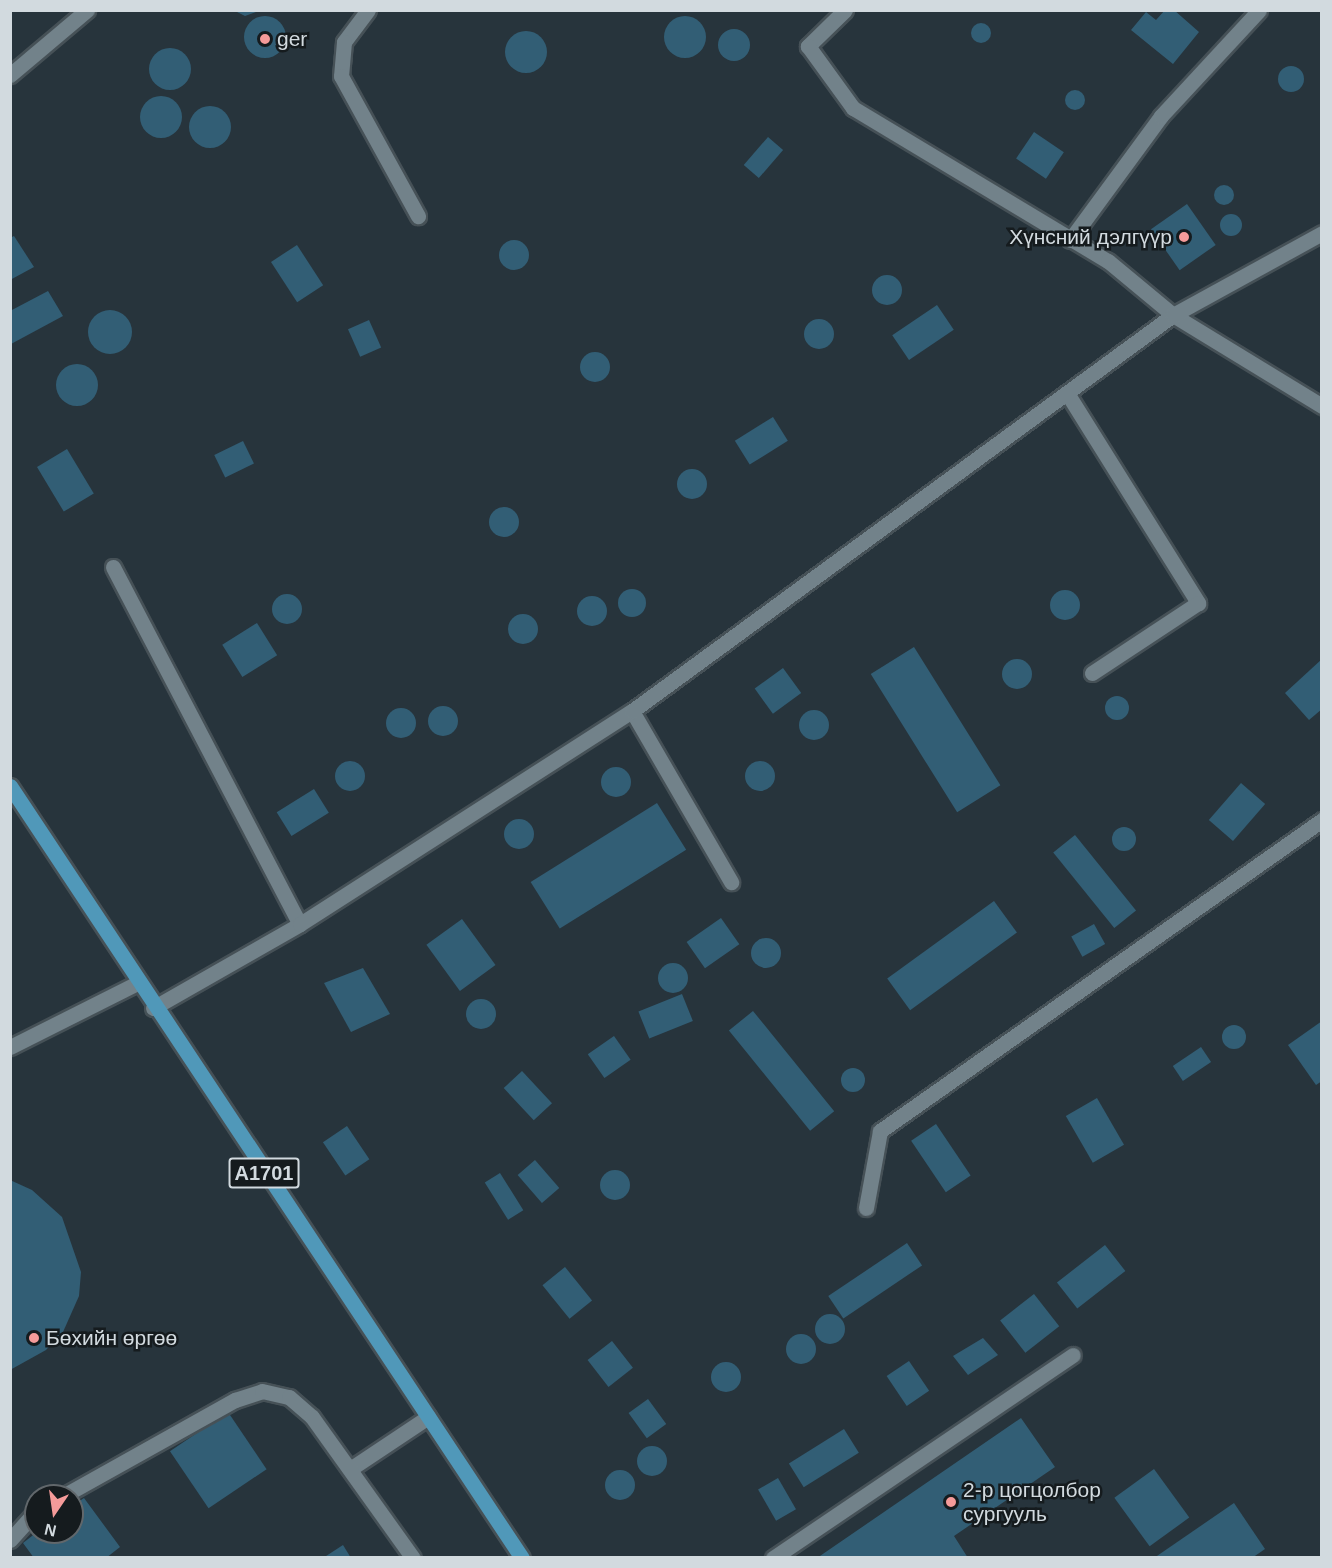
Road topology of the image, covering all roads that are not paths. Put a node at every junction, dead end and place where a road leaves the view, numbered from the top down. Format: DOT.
graph roads {
  1 [pos="87,10"];
  2 [pos="368,10"];
  3 [pos="845,10"];
  4 [pos="1260,10"];
  5 [pos="10,75"];
  6 [pos="418,216"];
  7 [pos="1322,233"];
  8 [pos="1070,240"];
  9 [pos="1173,315"];
  10 [pos="1067,393"];
  11 [pos="1322,406"];
  12 [pos="112,567"];
  13 [pos="1092,673"];
  14 [pos="632,711"];
  15 [pos="10,786"];
  16 [pos="1322,820"];
  17 [pos="731,882"];
  18 [pos="300,924"];
  19 [pos="136,983"];
  20 [pos="153,1008"];
  21 [pos="10,1047"];
  22 [pos="866,1208"];
  23 [pos="1073,1355"];
  24 [pos="428,1418"];
  25 [pos="350,1470"];
  26 [pos="84,1484"];
  27 [pos="24,1524"];
  28 [pos="10,1540"];
  29 [pos="414,1557"];
  30 [pos="522,1557"];
  31 [pos="773,1557"];
  1 -- 5 [label="street"];
  2 -- 6 [label="street"];
  3 -- 8 [label="street"];
  4 -- 8 [label="street"];
  7 -- 9 [label="street"];
  8 -- 9 [label="street"];
  9 -- 10 [label="street"];
  9 -- 11 [label="street"];
  10 -- 13 [label="street"];
  10 -- 14 [label="street"];
  12 -- 18 [label="street"];
  14 -- 17 [label="street"];
  14 -- 18 [label="street"];
  15 -- 19 [label="main road, A1701"];
  16 -- 22 [label="street"];
  18 -- 20 [label="street"];
  19 -- 20 [label="main road, A1701"];
  19 -- 21 [label="street"];
  20 -- 24 [label="main road, A1701"];
  23 -- 31 [label="street"];
  24 -- 25 [label="street"];
  24 -- 30 [label="main road, A1701"];
  25 -- 26 [label="street"];
  25 -- 29 [label="street"];
  27 -- 28 [label="street"];
}
